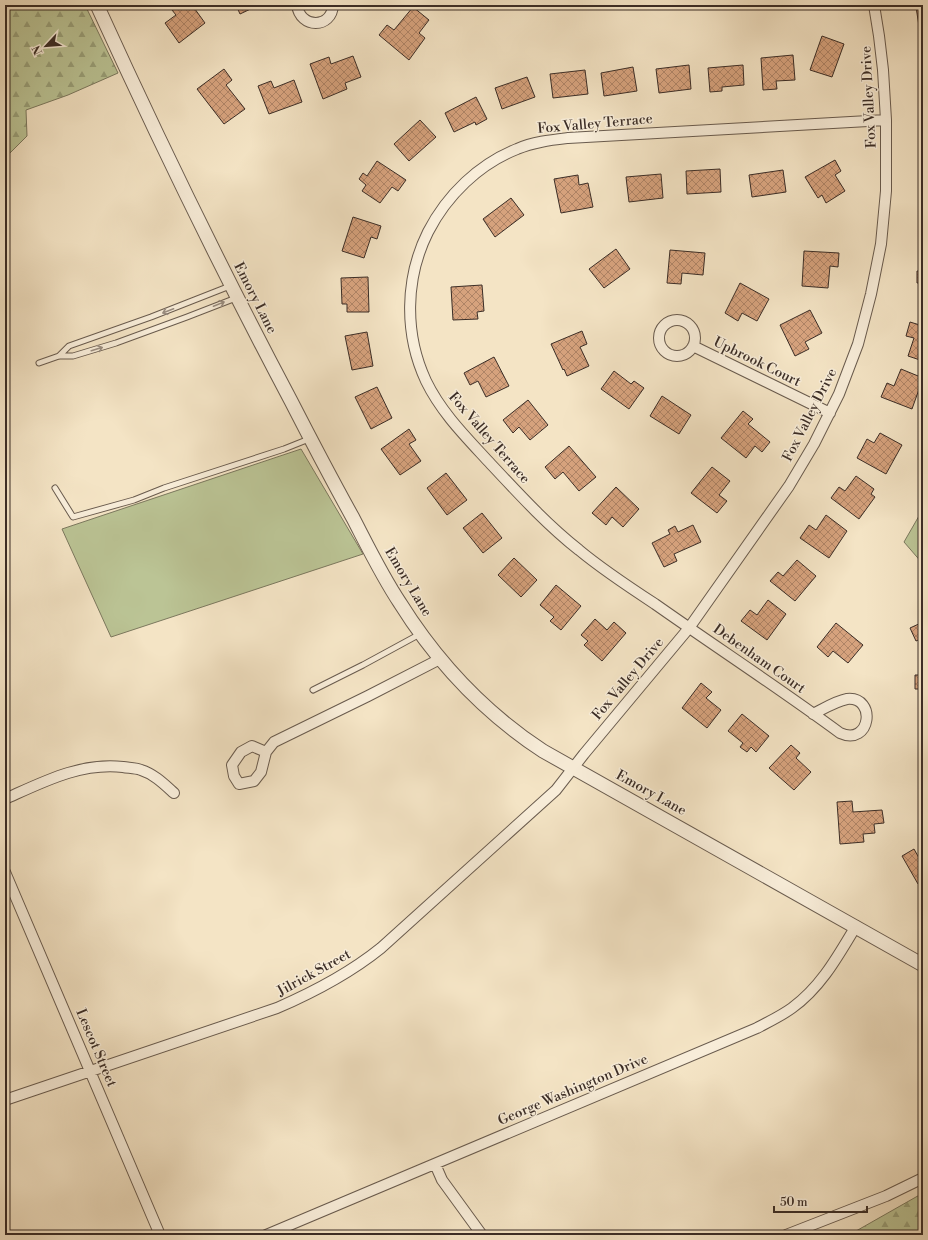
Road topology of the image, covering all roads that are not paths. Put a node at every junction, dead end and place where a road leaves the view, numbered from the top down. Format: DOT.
graph roads {
  1 [pos="97,5"];
  2 [pos="297,5"];
  3 [pos="332,5"];
  4 [pos="874,5"];
  5 [pos="886,120"];
  6 [pos="230,286"];
  7 [pos="236,298"];
  8 [pos="693,346"];
  9 [pos="59,356"];
  10 [pos="39,363"];
  11 [pos="830,413"];
  12 [pos="310,438"];
  13 [pos="55,488"];
  14 [pos="688,628"];
  15 [pos="421,633"];
  16 [pos="440,659"];
  17 [pos="313,690"];
  18 [pos="813,714"];
  19 [pos="266,752"];
  20 [pos="573,768"];
  21 [pos="174,793"];
  22 [pos="5,798"];
  23 [pos="5,872"];
  24 [pos="856,926"];
  25 [pos="923,965"];
  26 [pos="90,1071"];
  27 [pos="6,1098"];
  28 [pos="434,1164"];
  29 [pos="923,1178"];
  30 [pos="160,1235"];
  31 [pos="266,1235"];
  32 [pos="482,1235"];
  33 [pos="786,1235"];
  1 -- 6 [label="street, Emory Lane"];
  2 -- 3 [label="street"];
  4 -- 5 [label="street, Fox Valley Drive"];
  5 -- 11 [label="street, Fox Valley Drive"];
  5 -- 14 [label="street, Fox Valley Terrace"];
  6 -- 7 [label="street, Emory Lane"];
  6 -- 9 [label="lane, one-way"];
  9 -- 7 [label="lane, one-way"];
  7 -- 12 [label="street, Emory Lane"];
  8 -- 11 [label="street, Upbrook Court"];
  9 -- 10 [label="lane"];
  11 -- 14 [label="street, Fox Valley Drive"];
  12 -- 13 [label="lane"];
  12 -- 15 [label="street, Emory Lane"];
  14 -- 18 [label="street, Debenham Court"];
  14 -- 20 [label="street, Fox Valley Drive"];
  15 -- 16 [label="street, Emory Lane"];
  15 -- 17 [label="lane"];
  16 -- 19 [label="street"];
  16 -- 20 [label="street, Emory Lane"];
  18 -- 18 [label="street, Debenham Court"];
  20 -- 24 [label="street, Emory Lane"];
  20 -- 26 [label="street, Jilrick Street"];
  21 -- 22 [label="street"];
  23 -- 26 [label="street, Lescot Street"];
  24 -- 25 [label="street, Emory Lane"];
  24 -- 28 [label="street, George Washington Drive"];
  26 -- 27 [label="street, Jilrick Street"];
  26 -- 30 [label="street, Lescot Street"];
  28 -- 31 [label="street, George Washington Drive"];
  28 -- 32 [label="street"];
  29 -- 33 [label="street"];
}
